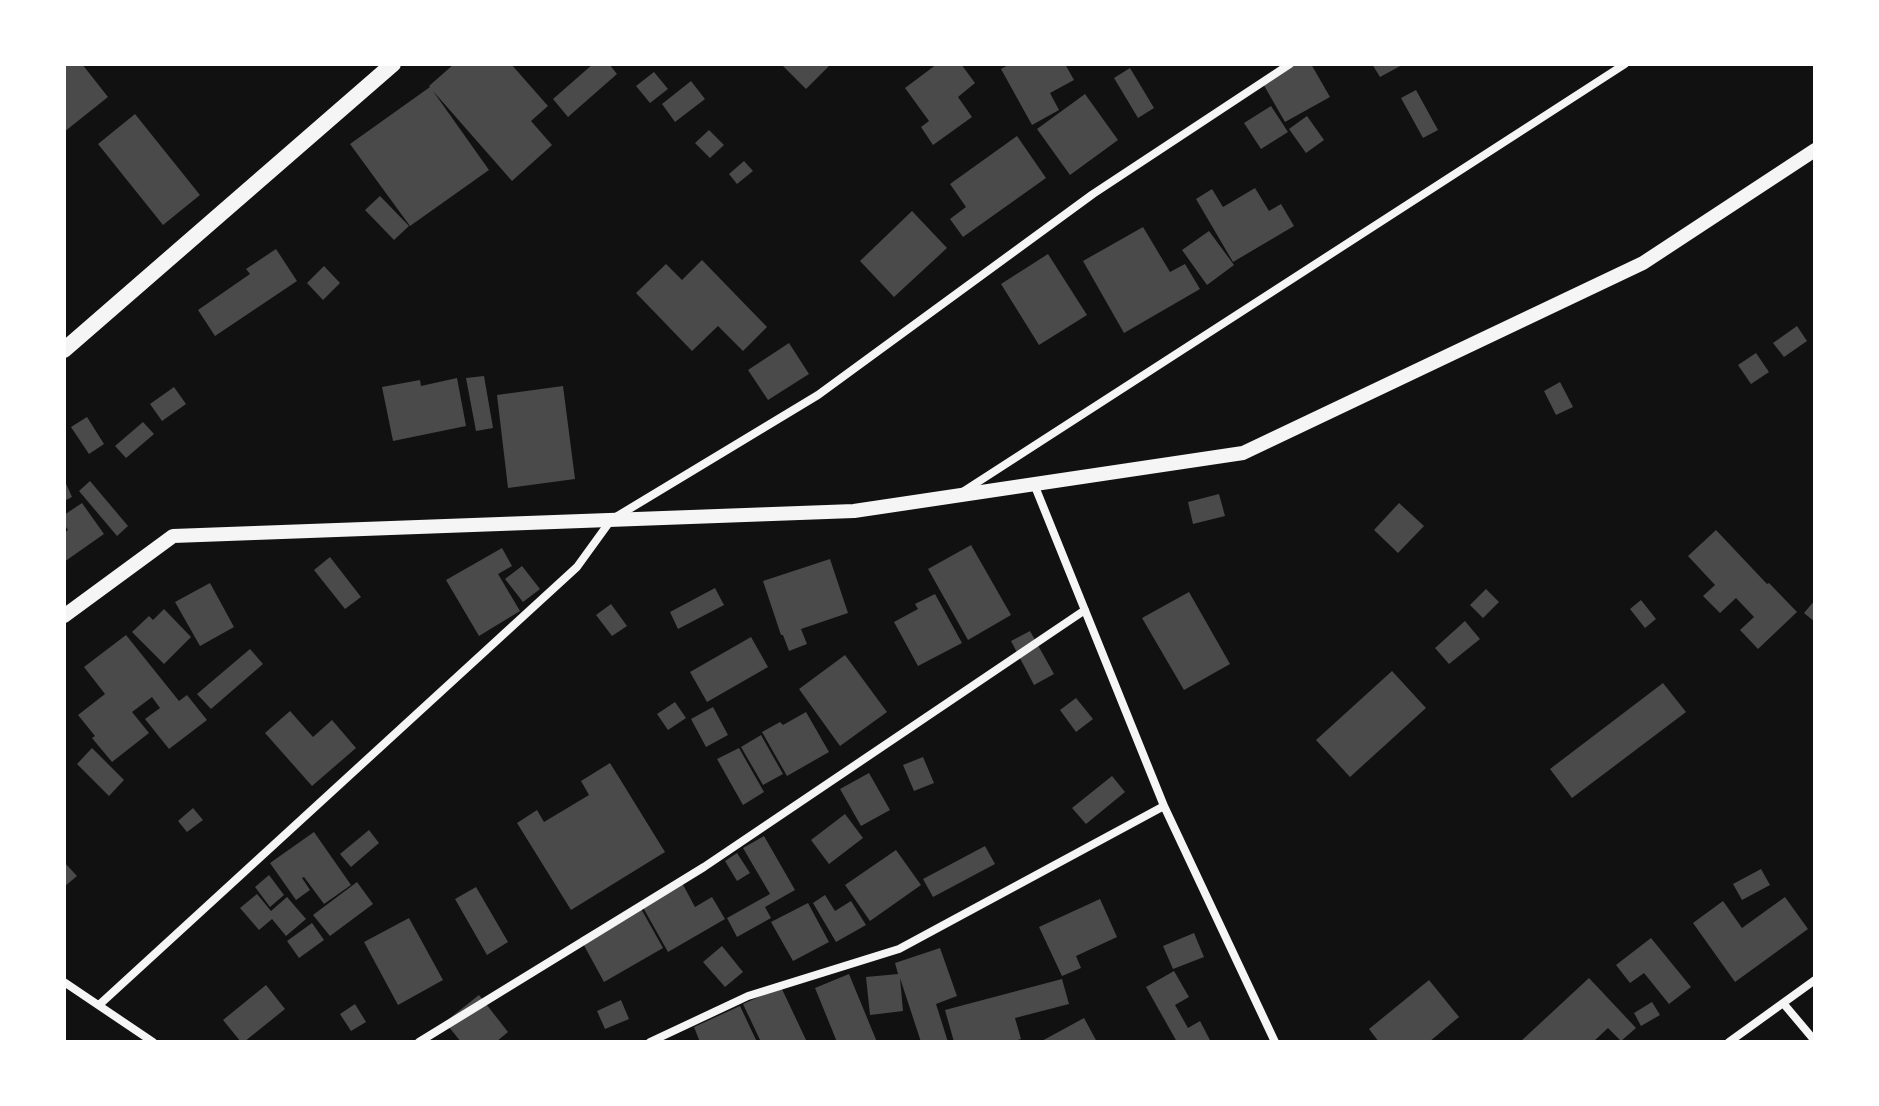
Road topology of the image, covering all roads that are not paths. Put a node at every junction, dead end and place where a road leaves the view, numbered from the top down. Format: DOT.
graph roads {
  1 [pos="393,64"];
  2 [pos="1290,64"];
  3 [pos="1625,64"];
  4 [pos="1815,150"];
  5 [pos="64,350"];
  6 [pos="1034,484"];
  7 [pos="956,496"];
  8 [pos="611,520"];
  9 [pos="1085,610"];
  10 [pos="64,616"];
  11 [pos="1164,806"];
  12 [pos="1815,980"];
  13 [pos="64,982"];
  14 [pos="1783,1003"];
  15 [pos="99,1005"];
  16 [pos="1815,1041"];
  17 [pos="153,1042"];
  18 [pos="419,1042"];
  19 [pos="650,1042"];
  20 [pos="1275,1042"];
  21 [pos="1729,1042"];
  1 -- 5 [label="main road"];
  2 -- 8 [label="street"];
  3 -- 7 [label="street"];
  4 -- 6 [label="street"];
  6 -- 7 [label="street"];
  6 -- 9 [label="street"];
  7 -- 8 [label="street"];
  8 -- 10 [label="street"];
  8 -- 15 [label="street"];
  9 -- 11 [label="street"];
  9 -- 18 [label="street"];
  11 -- 19 [label="street"];
  11 -- 20 [label="street"];
  12 -- 14 [label="street"];
  13 -- 15 [label="street"];
  14 -- 16 [label="street"];
  14 -- 21 [label="street"];
  15 -- 17 [label="street"];
}
